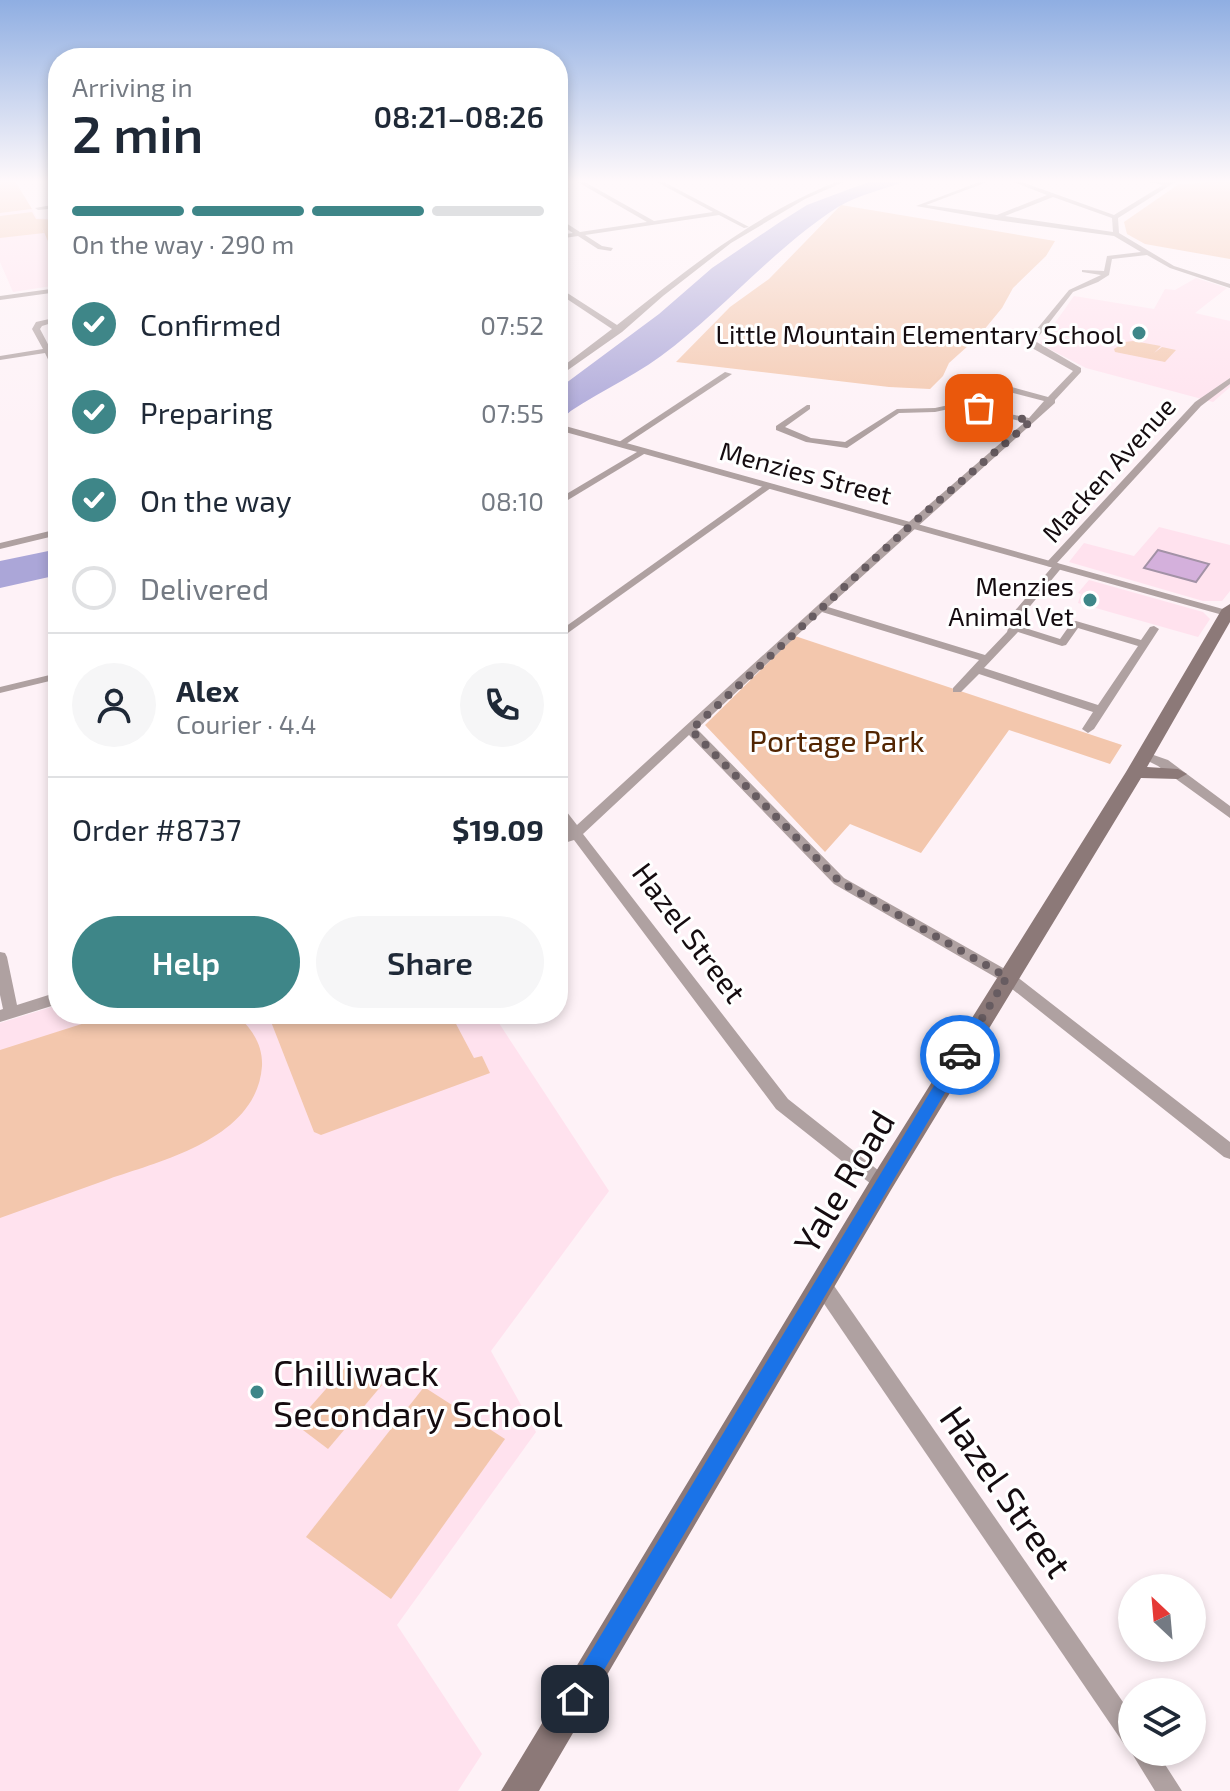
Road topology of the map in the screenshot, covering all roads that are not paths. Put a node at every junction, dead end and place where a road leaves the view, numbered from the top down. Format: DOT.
graph roads {
  1 [pos="700,265"];
  2 [pos="1107,265"];
  3 [pos="1170,265"];
  4 [pos="1084,271"];
  5 [pos="1105,273"];
  6 [pos="1230,286"];
  7 [pos="48,291"];
  8 [pos="568,296"];
  9 [pos="0,298"];
  10 [pos="48,322"];
  11 [pos="619,330"];
  12 [pos="47,351"];
  13 [pos="0,358"];
  14 [pos="568,367"];
  15 [pos="728,374"];
  16 [pos="994,379"];
  17 [pos="1230,380"];
  18 [pos="1052,401"];
  19 [pos="807,407"];
  20 [pos="1031,421"];
  21 [pos="568,430"];
  22 [pos="620,444"];
  23 [pos="645,451"];
  24 [pos="770,485"];
  25 [pos="568,497"];
  26 [pos="912,524"];
  27 [pos="48,534"];
  28 [pos="0,546"];
  29 [pos="1055,565"];
  30 [pos="820,608"];
  31 [pos="1228,611"];
  32 [pos="1015,628"];
  33 [pos="1154,629"];
  34 [pos="568,630"];
  35 [pos="1144,644"];
  36 [pos="986,659"];
  37 [pos="978,670"];
  38 [pos="48,678"];
  39 [pos="0,690"];
  40 [pos="957,690"];
  41 [pos="1100,710"];
  42 [pos="1088,729"];
  43 [pos="691,730"];
  44 [pos="1140,764"];
  45 [pos="1178,774"];
  46 [pos="1230,813"];
  47 [pos="568,824"];
  48 [pos="575,834"];
  49 [pos="568,837"];
  50 [pos="0,957"];
  51 [pos="1007,977"];
  52 [pos="48,1001"];
  53 [pos="6,1014"];
  54 [pos="1230,1152"];
  55 [pos="882,1183"];
  56 [pos="823,1286"];
  57 [pos="1118,1716"];
  58 [pos="1153,1766"];
  59 [pos="519,1791"];
  60 [pos="1170,1791"];
  1 -- 11 [label="street"];
  2 -- 5 [label="street"];
  3 -- 6 [label="street"];
  4 -- 5 [label="street"];
  5 -- 18 [label="street"];
  7 -- 9 [label="street"];
  8 -- 11 [label="street"];
  10 -- 12 [label="street"];
  11 -- 14 [label="street"];
  12 -- 13 [label="street"];
  15 -- 22 [label="street"];
  16 -- 18 [label="street"];
  17 -- 29 [label="street, Macken Avenue"];
  18 -- 20 [label="street"];
  19 -- 20 [label="street"];
  20 -- 26 [label="street"];
  21 -- 22 [label="street, Menzies Street"];
  22 -- 23 [label="street, Menzies Street"];
  23 -- 24 [label="street, Menzies Street"];
  23 -- 25 [label="street"];
  24 -- 26 [label="street, Menzies Street"];
  24 -- 34 [label="street"];
  26 -- 29 [label="street, Menzies Street"];
  26 -- 30 [label="street"];
  27 -- 28 [label="street"];
  29 -- 31 [label="street, Menzies Street"];
  29 -- 32 [label="street, Macken Avenue"];
  30 -- 36 [label="street"];
  30 -- 43 [label="street"];
  31 -- 44 [label="main road, Yale Road"];
  32 -- 35 [label="street"];
  32 -- 36 [label="street, Macken Avenue"];
  33 -- 35 [label="street"];
  35 -- 41 [label="street"];
  36 -- 37 [label="street, Macken Avenue"];
  37 -- 40 [label="street, Macken Avenue"];
  37 -- 41 [label="street"];
  38 -- 39 [label="street"];
  41 -- 42 [label="street"];
  43 -- 48 [label="street"];
  43 -- 51 [label="street"];
  44 -- 45 [label="main road"];
  44 -- 51 [label="main road, Yale Road"];
  45 -- 46 [label="street"];
  47 -- 48 [label="street, Hazel Street"];
  48 -- 49 [label="street"];
  48 -- 55 [label="street, Hazel Street"];
  50 -- 53 [label="street"];
  51 -- 54 [label="street"];
  51 -- 55 [label="main road, Yale Road"];
  52 -- 53 [label="street"];
  55 -- 56 [label="main road, Yale Road"];
  56 -- 57 [label="street, Hazel Street"];
  56 -- 59 [label="main road, Yale Road"];
  58 -- 60 [label="street"];
}
